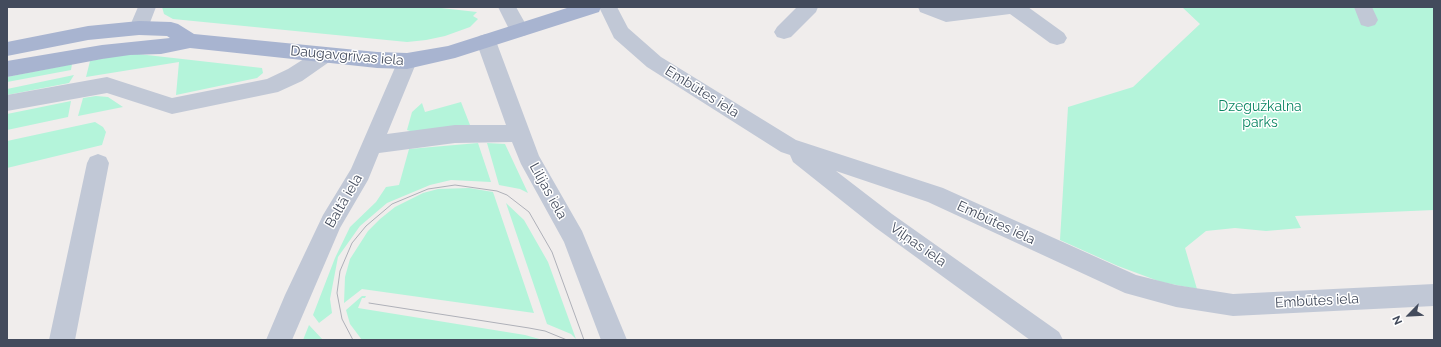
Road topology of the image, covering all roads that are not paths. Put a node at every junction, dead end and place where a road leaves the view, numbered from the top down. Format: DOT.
graph roads {
  1 [pos="147,7"];
  2 [pos="506,7"];
  3 [pos="592,7"];
  4 [pos="608,7"];
  5 [pos="809,7"];
  6 [pos="927,7"];
  7 [pos="1009,7"];
  8 [pos="1014,7"];
  9 [pos="139,28"];
  10 [pos="519,30"];
  11 [pos="784,32"];
  12 [pos="1057,38"];
  13 [pos="190,41"];
  14 [pos="486,41"];
  15 [pos="7,48"];
  16 [pos="325,55"];
  17 [pos="407,61"];
  18 [pos="7,69"];
  19 [pos="7,103"];
  20 [pos="520,133"];
  21 [pos="372,145"];
  22 [pos="789,146"];
  23 [pos="98,163"];
  24 [pos="1434,295"];
  25 [pos="62,340"];
  26 [pos="279,340"];
  27 [pos="614,340"];
  28 [pos="1050,340"];
  1 -- 9 [label="street"];
  2 -- 10 [label="street"];
  3 -- 10 [label="main road, Daugavgrīvas iela"];
  4 -- 22 [label="street, Embūtes iela"];
  5 -- 11 [label="street"];
  6 -- 7 [label="street"];
  8 -- 12 [label="street"];
  9 -- 13 [label="main road, Daugavgrīvas iela"];
  9 -- 15 [label="main road, Daugavgrīvas iela"];
  10 -- 14 [label="main road, Daugavgrīvas iela"];
  13 -- 16 [label="main road, Daugavgrīvas iela"];
  13 -- 18 [label="main road, Daugavgrīvas iela"];
  14 -- 17 [label="main road, Daugavgrīvas iela"];
  14 -- 20 [label="street, Lilijas iela"];
  16 -- 17 [label="main road, Daugavgrīvas iela"];
  16 -- 19 [label="street"];
  17 -- 21 [label="street, Baltā iela"];
  20 -- 21 [label="street"];
  20 -- 27 [label="street, Lilijas iela"];
  21 -- 26 [label="street, Baltā iela"];
  22 -- 24 [label="street, Embūtes iela"];
  22 -- 28 [label="street, Viļņas iela"];
  23 -- 25 [label="street"];
}
